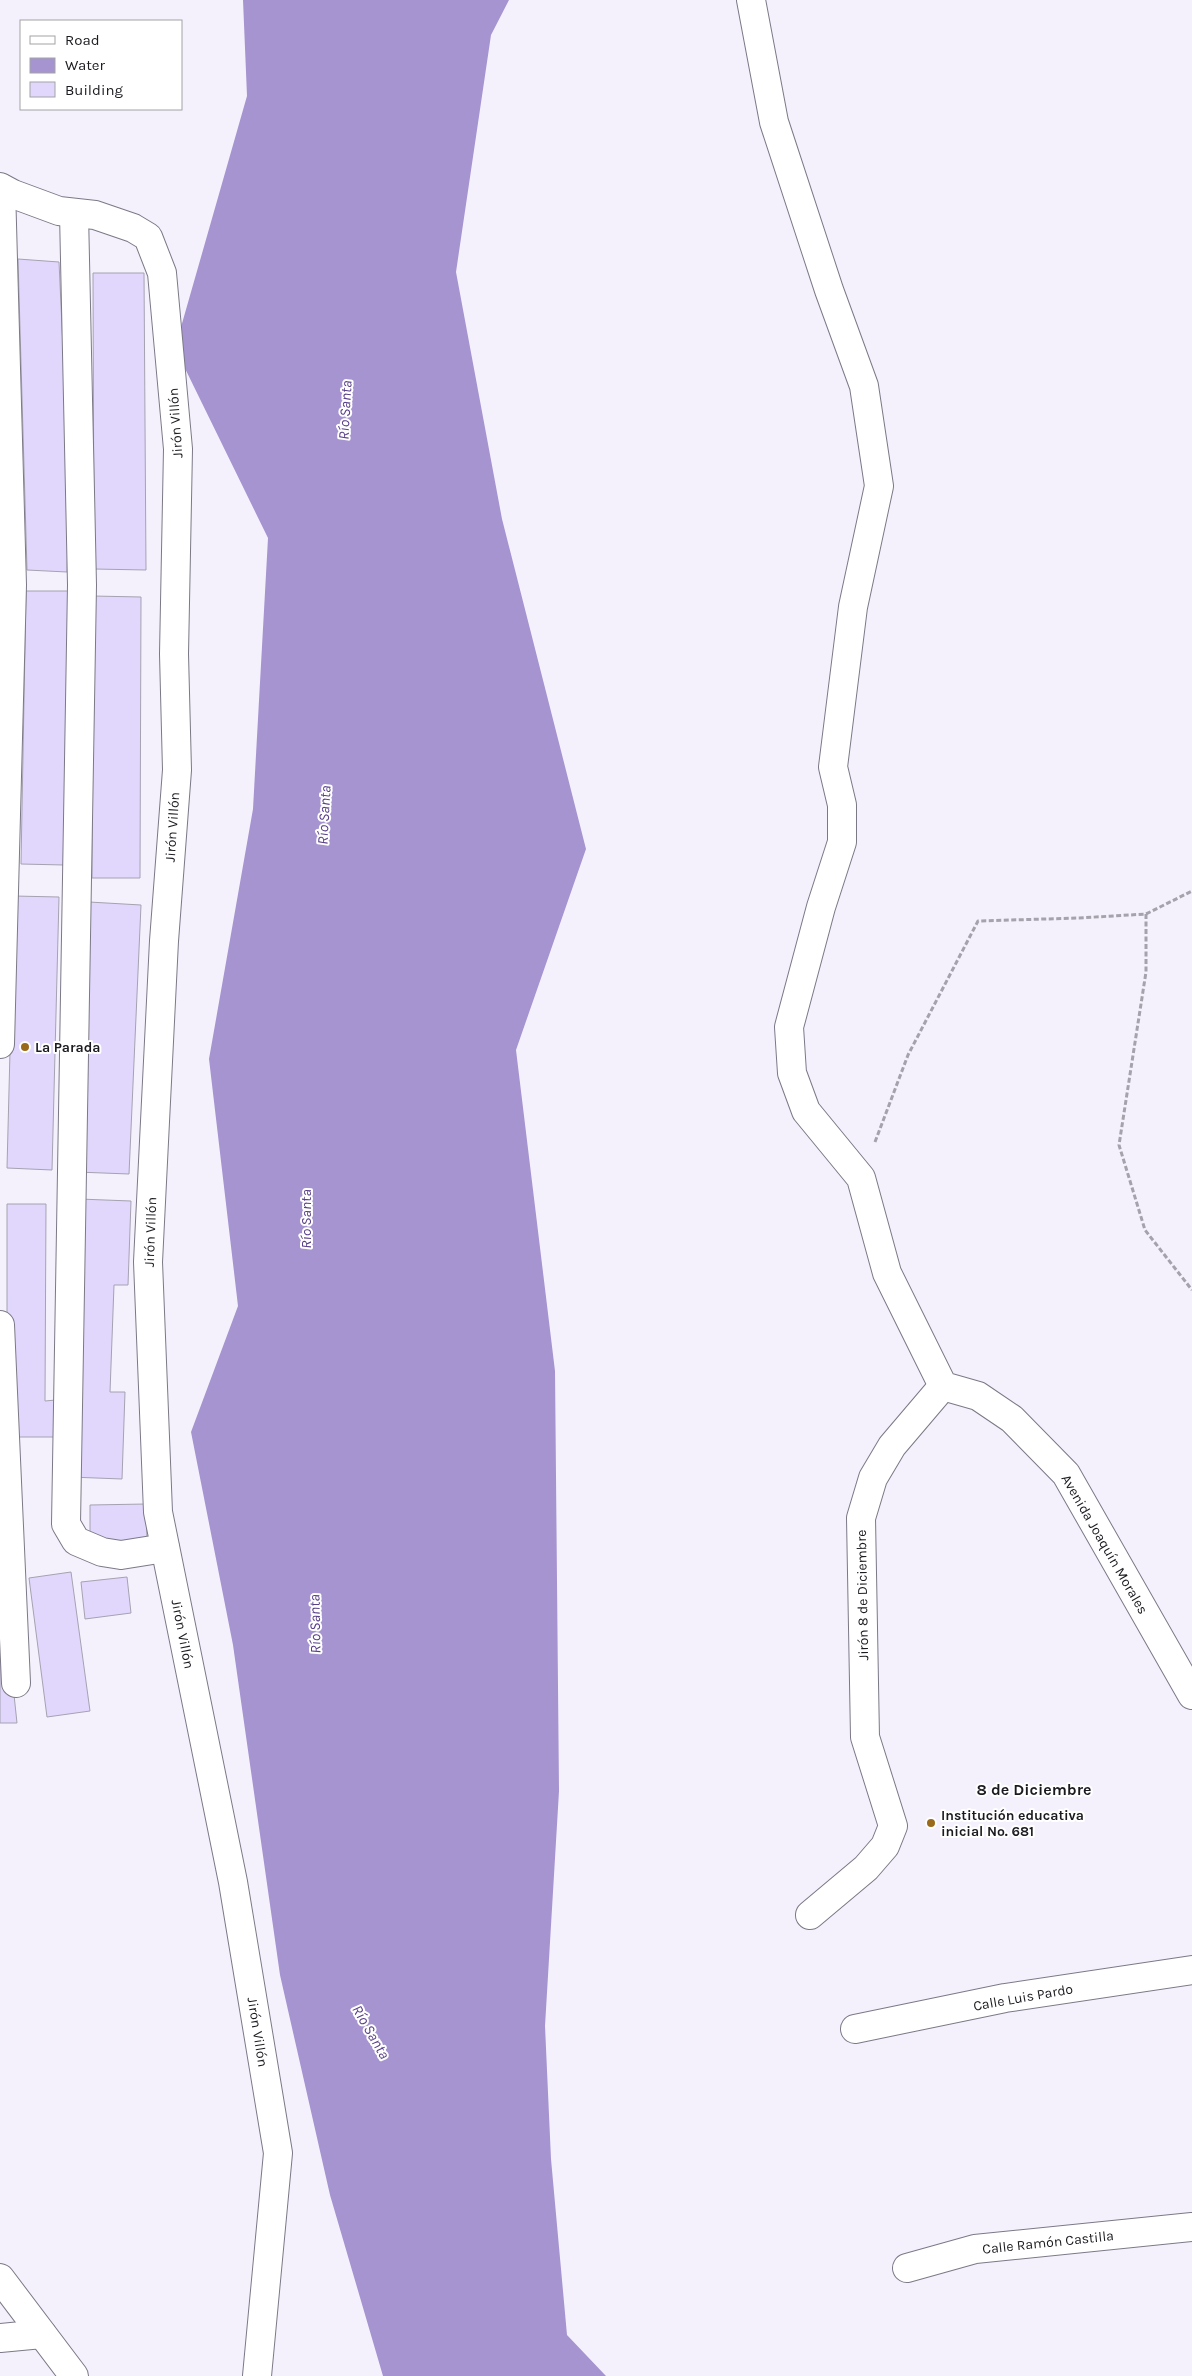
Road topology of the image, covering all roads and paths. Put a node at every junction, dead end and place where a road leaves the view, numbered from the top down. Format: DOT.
graph roads {
  1 [pos="750,0"];
  2 [pos="1,187"];
  3 [pos="74,213"];
  4 [pos="1192,891"];
  5 [pos="1146,914"];
  6 [pos="0,1044"];
  7 [pos="861,1178"];
  8 [pos="1192,1290"];
  9 [pos="0,1325"];
  10 [pos="943,1386"];
  11 [pos="165,1548"];
  12 [pos="16,1683"];
  13 [pos="1192,1696"];
  14 [pos="810,1915"];
  15 [pos="1192,1970"];
  16 [pos="855,2029"];
  17 [pos="1192,2228"];
  18 [pos="907,2268"];
  19 [pos="0,2278"];
  20 [pos="42,2334"];
  21 [pos="0,2338"];
  22 [pos="74,2376"];
  23 [pos="257,2376"];
  1 -- 7 [label="main road"];
  2 -- 3 [label="main road, Jirón Villón"];
  2 -- 6 [label="main road"];
  3 -- 11 [label="main road, Jirón Villón"];
  3 -- 11 [label="main road"];
  4 -- 5 [label="path"];
  5 -- 7 [label="path"];
  5 -- 8 [label="path"];
  7 -- 10 [label="main road"];
  9 -- 12 [label="main road"];
  10 -- 13 [label="main road, Avenida Joaquín Morales"];
  10 -- 14 [label="main road, Jirón 8 de Diciembre"];
  11 -- 23 [label="main road, Jirón Villón"];
  15 -- 16 [label="main road, Calle Luis Pardo"];
  17 -- 18 [label="main road, Calle Ramón Castilla"];
  19 -- 20 [label="main road"];
  20 -- 21 [label="main road"];
  20 -- 22 [label="main road"];
}
